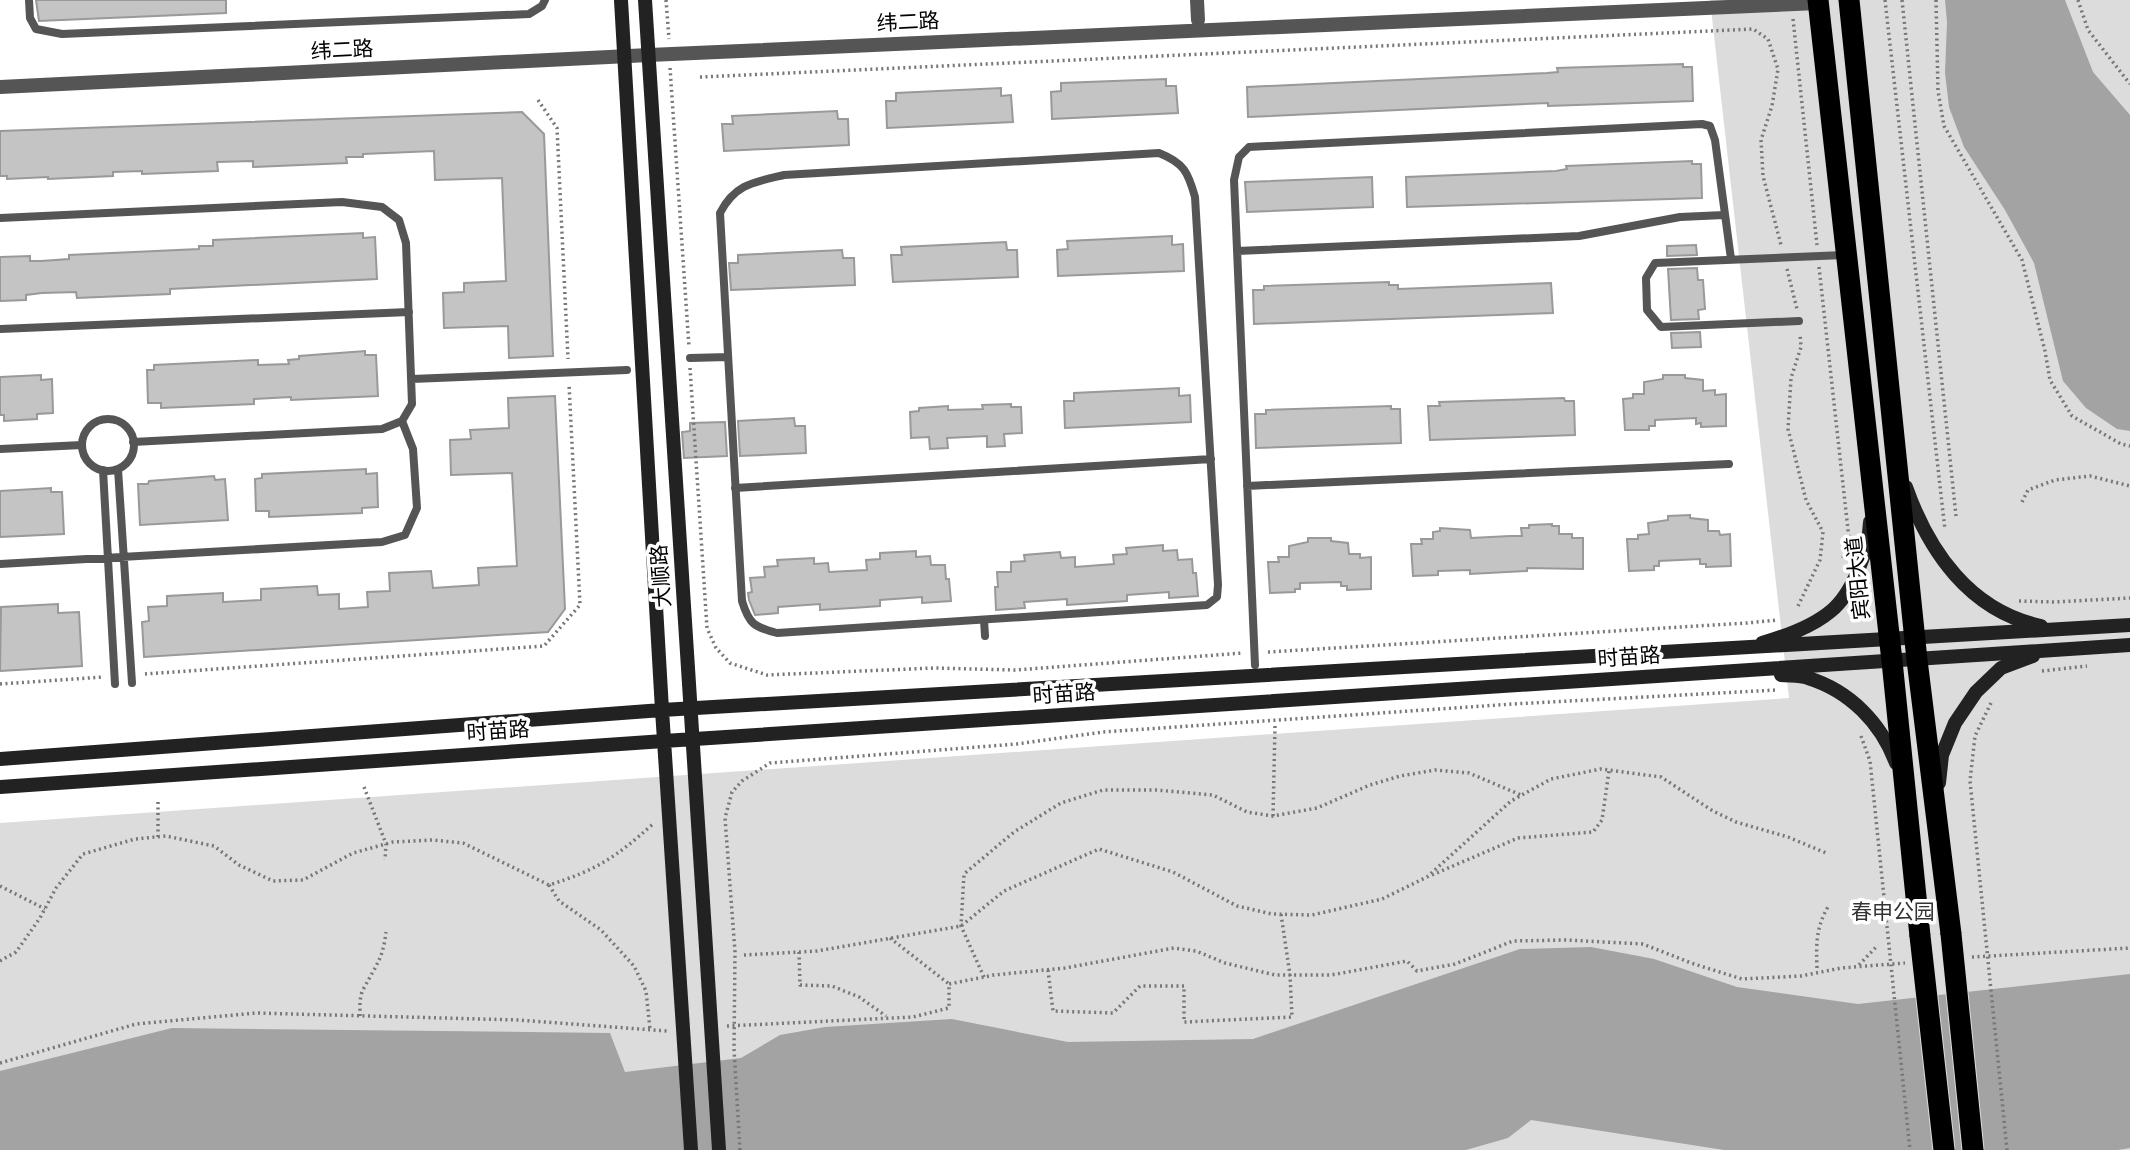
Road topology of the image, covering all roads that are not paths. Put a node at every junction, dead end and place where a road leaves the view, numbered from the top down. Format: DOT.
graph roads {
  1 [pos="29,0"];
  2 [pos="545,0"];
  3 [pos="621,0"];
  4 [pos="645,0"];
  5 [pos="1197,0"];
  6 [pos="1849,0"];
  7 [pos="1818,1"];
  8 [pos="1198,20"];
  9 [pos="649,55"];
  10 [pos="624,57"];
  11 [pos="0,87"];
  12 [pos="1724,215"];
  13 [pos="0,218"];
  14 [pos="1237,251"];
  15 [pos="1847,255"];
  16 [pos="1731,259"];
  17 [pos="409,312"];
  18 [pos="1799,321"];
  19 [pos="0,329"];
  20 [pos="728,357"];
  21 [pos="691,358"];
  22 [pos="627,370"];
  23 [pos="411,379"];
  24 [pos="402,421"];
  25 [pos="134,442"];
  26 [pos="82,445"];
  27 [pos="0,449"];
  28 [pos="1211,459"];
  29 [pos="1729,464"];
  30 [pos="1898,464"];
  31 [pos="118,469"];
  32 [pos="103,470"];
  33 [pos="1872,482"];
  34 [pos="1247,486"];
  35 [pos="735,488"];
  36 [pos="0,564"];
  37 [pos="984,620"];
  38 [pos="2130,625"];
  39 [pos="2060,629"];
  40 [pos="985,636"];
  41 [pos="2130,645"];
  42 [pos="1741,649"];
  43 [pos="1916,649"];
  44 [pos="1891,650"];
  45 [pos="2053,650"];
  46 [pos="1255,665"];
  47 [pos="1741,670"];
  48 [pos="132,683"];
  49 [pos="115,684"];
  50 [pos="662,710"];
  51 [pos="692,739"];
  52 [pos="664,741"];
  53 [pos="0,759"];
  54 [pos="0,787"];
  55 [pos="1907,806"];
  56 [pos="1935,809"];
  57 [pos="691,1150"];
  58 [pos="719,1150"];
  59 [pos="1944,1150"];
  60 [pos="1973,1150"];
  1 -- 2 [label="lane"];
  3 -- 10 [label="street, 大顺路"];
  4 -- 9 [label="street, 大顺路"];
  5 -- 8 [label="street"];
  6 -- 30 [label="highway"];
  7 -- 9 [label="street, 纬二路"];
  7 -- 15 [label="highway, 宾阳大道"];
  9 -- 10 [label="street, 纬二路"];
  9 -- 51 [label="street, 大顺路"];
  10 -- 11 [label="street, 纬二路"];
  10 -- 50 [label="street, 大顺路"];
  12 -- 14 [label="lane"];
  12 -- 14 [label="lane"];
  12 -- 16 [label="lane"];
  13 -- 17 [label="lane"];
  14 -- 34 [label="lane"];
  15 -- 16 [label="lane"];
  15 -- 33 [label="highway, 宾阳大道"];
  16 -- 18 [label="lane"];
  17 -- 19 [label="lane"];
  17 -- 23 [label="lane"];
  20 -- 21 [label="lane"];
  20 -- 28 [label="lane"];
  20 -- 35 [label="lane"];
  22 -- 23 [label="lane"];
  23 -- 24 [label="lane"];
  24 -- 25 [label="lane"];
  24 -- 36 [label="lane"];
  25 -- 26 [label="lane"];
  25 -- 31 [label="lane"];
  26 -- 27 [label="lane"];
  26 -- 32 [label="lane"];
  28 -- 35 [label="lane"];
  28 -- 37 [label="lane"];
  29 -- 34 [label="lane"];
  30 -- 39 [label="street"];
  30 -- 43 [label="highway"];
  31 -- 32 [label="lane"];
  31 -- 48 [label="lane"];
  32 -- 49 [label="lane"];
  33 -- 42 [label="street"];
  33 -- 44 [label="highway, 宾阳大道"];
  34 -- 46 [label="lane"];
  35 -- 37 [label="lane"];
  37 -- 40 [label="lane"];
  38 -- 39 [label="street, 时苗路"];
  39 -- 43 [label="street, 时苗路"];
  41 -- 45 [label="street, 时苗路"];
  42 -- 44 [label="street, 时苗路"];
  42 -- 50 [label="street, 时苗路"];
  43 -- 44 [label="street, 时苗路"];
  43 -- 44 [label="street, 时苗路"];
  43 -- 45 [label="street, 时苗路"];
  43 -- 56 [label="highway"];
  44 -- 47 [label="street, 时苗路"];
  44 -- 55 [label="highway, 宾阳大道"];
  45 -- 56 [label="street"];
  47 -- 51 [label="street, 时苗路"];
  47 -- 55 [label="street"];
  50 -- 52 [label="street, 大顺路"];
  50 -- 53 [label="street, 时苗路"];
  51 -- 52 [label="street, 时苗路"];
  51 -- 58 [label="street, 大顺路"];
  52 -- 54 [label="street, 时苗路"];
  52 -- 57 [label="street, 大顺路"];
  55 -- 59 [label="highway, 宾阳大道, bridge"];
  56 -- 60 [label="highway, bridge"];
}
